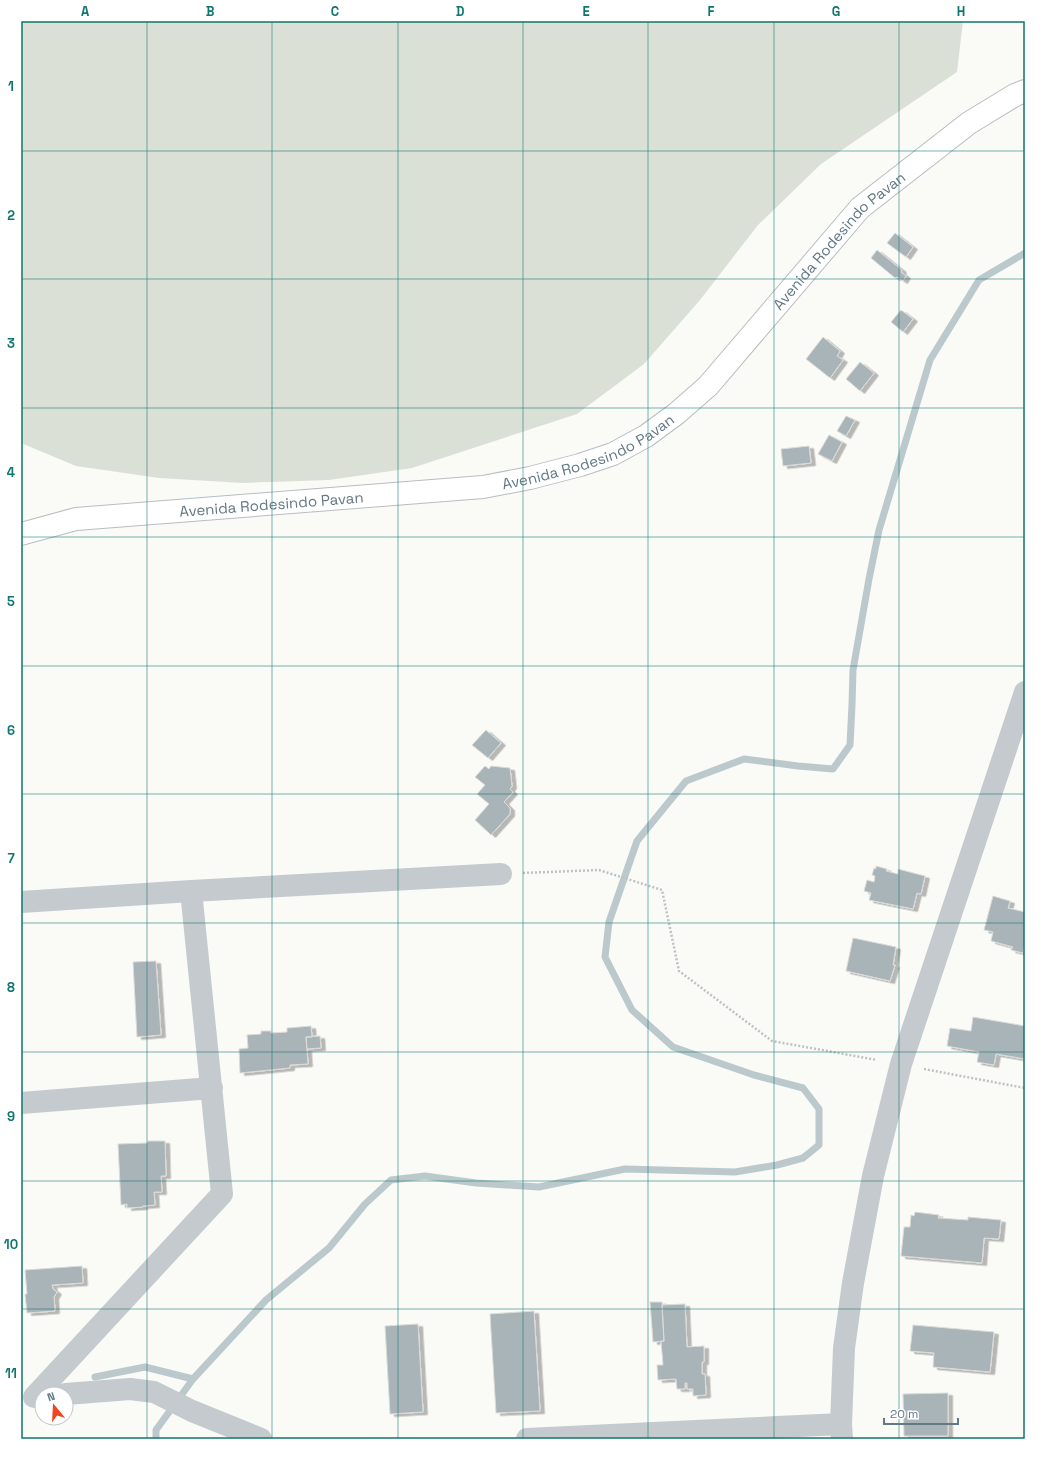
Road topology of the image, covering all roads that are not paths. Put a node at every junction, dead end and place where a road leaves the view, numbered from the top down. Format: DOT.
graph roads {
  1 [pos="1025,91"];
  2 [pos="21,534"];
  3 [pos="1025,692"];
  4 [pos="501,874"];
  5 [pos="192,891"];
  6 [pos="21,902"];
  7 [pos="212,1088"];
  8 [pos="21,1103"];
  9 [pos="74,1393"];
  10 [pos="32,1397"];
  11 [pos="842,1432"];
  12 [pos="261,1439"];
  13 [pos="527,1439"];
  1 -- 2 [label="main road, Avenida Rodesindo Pavan"];
  3 -- 11 [label="street"];
  4 -- 5 [label="street"];
  5 -- 6 [label="street"];
  5 -- 7 [label="street"];
  7 -- 8 [label="street"];
  7 -- 10 [label="street"];
  9 -- 12 [label="street"];
  11 -- 13 [label="street"];
}
